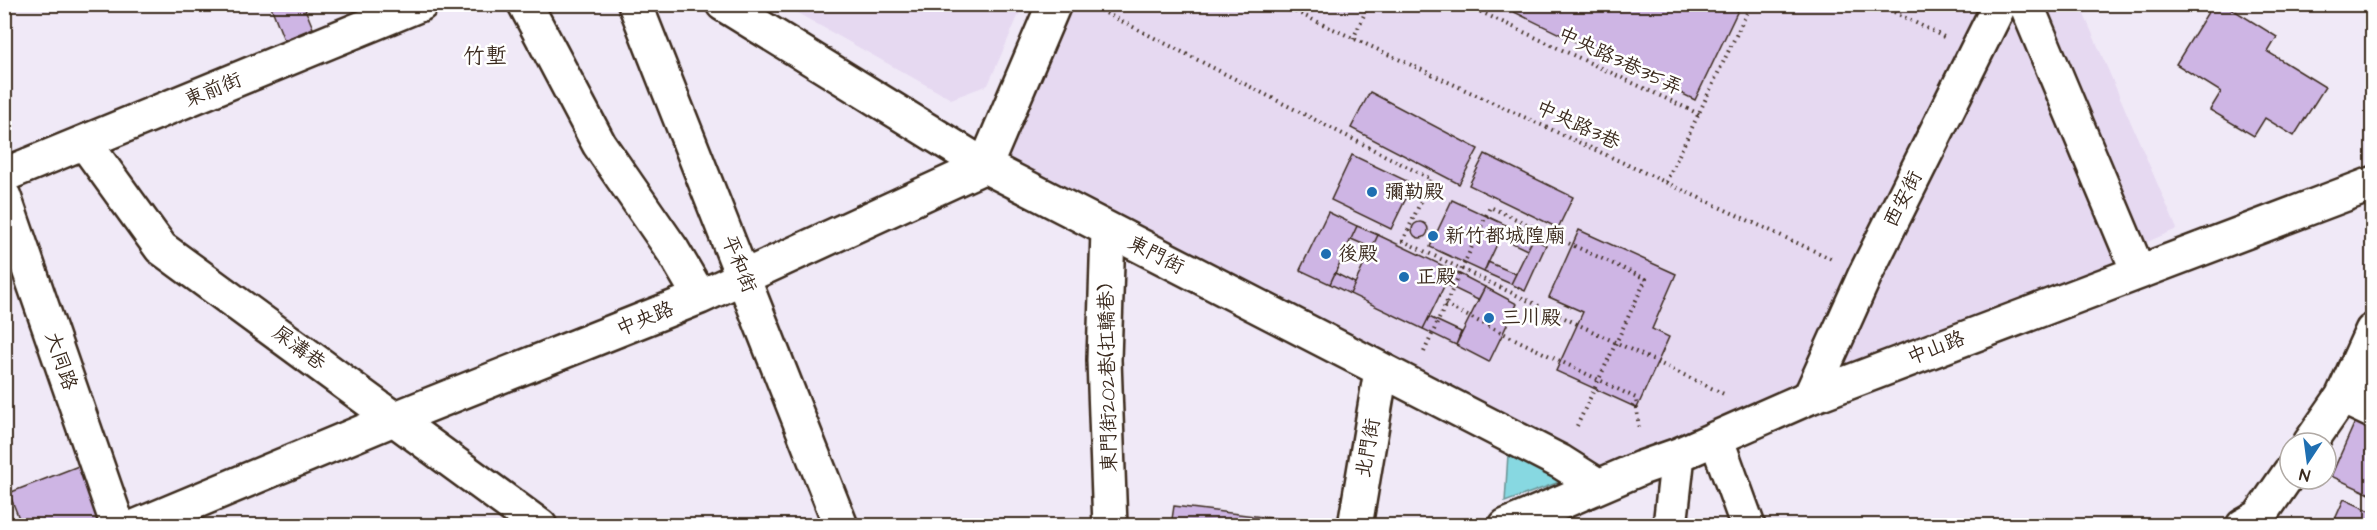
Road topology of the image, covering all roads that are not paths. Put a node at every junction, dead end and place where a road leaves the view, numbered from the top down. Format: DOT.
graph roads {
  1 [pos="422,4"];
  2 [pos="525,4"];
  3 [pos="635,4"];
  4 [pos="723,4"];
  5 [pos="1054,4"];
  6 [pos="2000,4"];
  7 [pos="2026,4"];
  8 [pos="85,143"];
  9 [pos="985,166"];
  10 [pos="4,175"];
  11 [pos="2373,184"];
  12 [pos="4,197"];
  13 [pos="1108,230"];
  14 [pos="2138,271"];
  15 [pos="745,277"];
  16 [pos="699,297"];
  17 [pos="2373,331"];
  18 [pos="1395,378"];
  19 [pos="1810,397"];
  20 [pos="2342,397"];
  21 [pos="2373,411"];
  22 [pos="396,418"];
  23 [pos="2318,431"];
  24 [pos="1716,438"];
  25 [pos="1678,455"];
  26 [pos="1599,486"];
  27 [pos="2278,489"];
  28 [pos="118,525"];
  29 [pos="137,525"];
  30 [pos="540,525"];
  31 [pos="841,525"];
  32 [pos="1110,525"];
  33 [pos="1355,525"];
  34 [pos="1506,525"];
  35 [pos="1670,525"];
  36 [pos="1748,525"];
  37 [pos="2243,525"];
  1 -- 8 [label="street, 東前街"];
  2 -- 16 [label="street"];
  3 -- 15 [label="street, 平和街"];
  4 -- 9 [label="street, 東門街"];
  5 -- 9 [label="street"];
  6 -- 19 [label="street, 西安街"];
  7 -- 14 [label="street"];
  8 -- 10 [label="street, 東前街"];
  8 -- 22 [label="street, 屎溝巷"];
  9 -- 13 [label="street, 東門街"];
  9 -- 15 [label="street, 中央路"];
  11 -- 14 [label="street, 中山路"];
  12 -- 28 [label="street, 大同路"];
  13 -- 18 [label="street, 東門街"];
  13 -- 32 [label="street, 東門街202巷(扛轎巷)"];
  14 -- 19 [label="street, 中山路"];
  15 -- 16 [label="street, 中央路"];
  15 -- 31 [label="street, 平和街"];
  16 -- 22 [label="street, 中央路"];
  17 -- 20 [label="street"];
  18 -- 26 [label="street, 東門街"];
  18 -- 33 [label="street, 北門街"];
  19 -- 24 [label="street, 中山路"];
  20 -- 21 [label="street"];
  20 -- 23 [label="street"];
  22 -- 29 [label="street, 中央路"];
  22 -- 30 [label="street, 屎溝巷"];
  24 -- 25 [label="street, 中山路"];
  24 -- 36 [label="street"];
  25 -- 26 [label="street, 中山路"];
  25 -- 35 [label="street"];
  26 -- 34 [label="street, 中山路"];
  27 -- 37 [label="street"];
}
